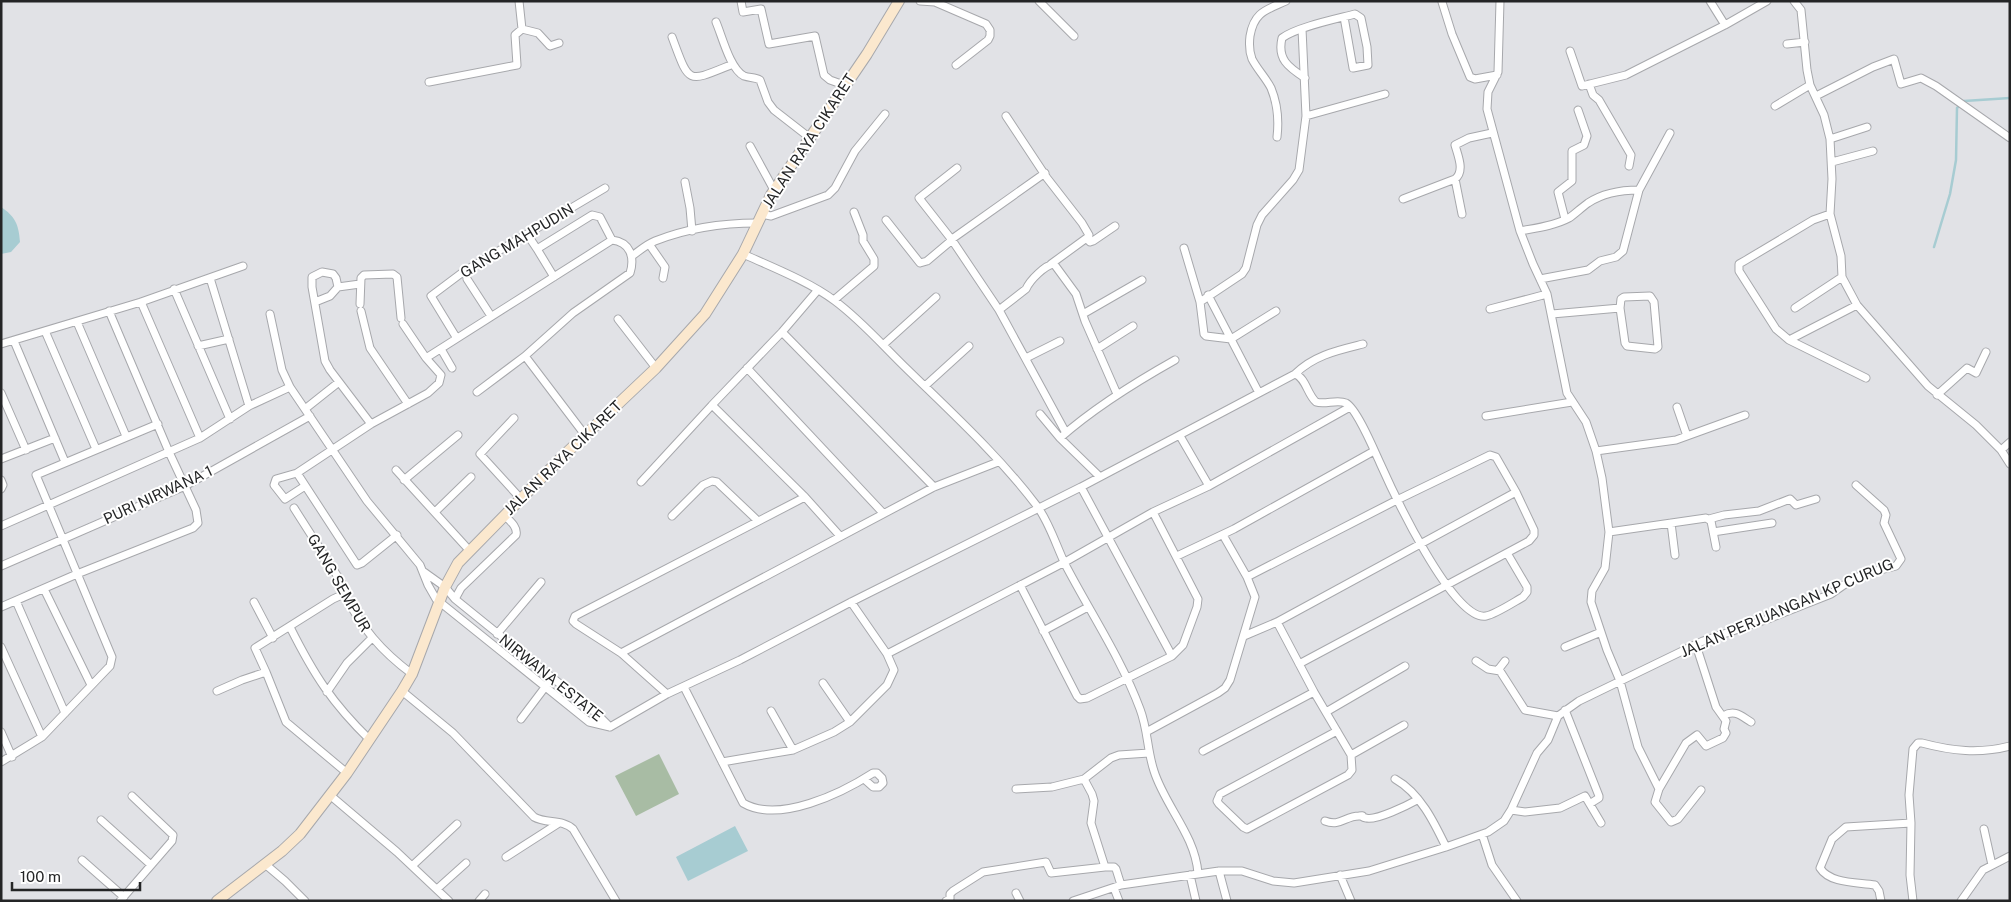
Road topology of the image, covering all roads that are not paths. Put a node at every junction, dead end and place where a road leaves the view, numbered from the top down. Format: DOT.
graph roads {
  1 [pos="519,1"];
  2 [pos="741,1"];
  3 [pos="899,1"];
  4 [pos="920,1"];
  5 [pos="1039,1"];
  6 [pos="1286,1"];
  7 [pos="1500,1"];
  8 [pos="1710,1"];
  9 [pos="1767,1"];
  10 [pos="1794,1"];
  11 [pos="1442,2"];
  12 [pos="1344,17"];
  13 [pos="716,22"];
  14 [pos="1724,25"];
  15 [pos="522,29"];
  16 [pos="1302,29"];
  17 [pos="672,36"];
  18 [pos="1074,36"];
  19 [pos="1805,42"];
  20 [pos="559,43"];
  21 [pos="1787,44"];
  22 [pos="1570,51"];
  23 [pos="733,64"];
  24 [pos="956,65"];
  25 [pos="1497,75"];
  26 [pos="1305,78"];
  27 [pos="429,82"];
  28 [pos="1589,84"];
  29 [pos="1810,84"];
  30 [pos="844,86"];
  31 [pos="1385,94"];
  32 [pos="1816,96"];
  33 [pos="1775,106"];
  34 [pos="1578,110"];
  35 [pos="885,114"];
  36 [pos="1006,116"];
  37 [pos="1306,116"];
  38 [pos="1867,126"];
  39 [pos="1492,133"];
  40 [pos="1670,133"];
  41 [pos="810,138"];
  42 [pos="1278,138"];
  43 [pos="2010,138"];
  44 [pos="1830,139"];
  45 [pos="750,146"];
  46 [pos="1873,151"];
  47 [pos="1832,162"];
  48 [pos="1629,166"];
  49 [pos="957,168"];
  50 [pos="1044,173"];
  51 [pos="1455,179"];
  52 [pos="685,182"];
  53 [pos="605,188"];
  54 [pos="774,190"];
  55 [pos="1640,190"];
  56 [pos="1403,199"];
  57 [pos="854,212"];
  58 [pos="1462,214"];
  59 [pos="1830,214"];
  60 [pos="759,218"];
  61 [pos="1565,219"];
  62 [pos="886,220"];
  63 [pos="1115,226"];
  64 [pos="692,231"];
  65 [pos="1520,231"];
  66 [pos="527,234"];
  67 [pos="1088,237"];
  68 [pos="612,240"];
  69 [pos="952,240"];
  70 [pos="649,244"];
  71 [pos="1184,248"];
  72 [pos="537,249"];
  73 [pos="743,254"];
  74 [pos="632,256"];
  75 [pos="1051,264"];
  76 [pos="243,266"];
  77 [pos="554,277"];
  78 [pos="1842,277"];
  79 [pos="210,278"];
  80 [pos="467,278"];
  81 [pos="663,278"];
  82 [pos="1540,279"];
  83 [pos="1142,280"];
  84 [pos="360,284"];
  85 [pos="338,288"];
  86 [pos="174,289"];
  87 [pos="817,291"];
  88 [pos="1547,294"];
  89 [pos="1208,295"];
  90 [pos="936,296"];
  91 [pos="834,300"];
  92 [pos="141,302"];
  93 [pos="316,302"];
  94 [pos="1200,302"];
  95 [pos="1857,305"];
  96 [pos="1620,308"];
  97 [pos="1794,308"];
  98 [pos="1490,309"];
  99 [pos="999,310"];
  100 [pos="109,311"];
  101 [pos="1276,311"];
  102 [pos="270,314"];
  103 [pos="1083,314"];
  104 [pos="1552,314"];
  105 [pos="490,316"];
  106 [pos="618,319"];
  107 [pos="77,322"];
  108 [pos="1133,326"];
  109 [pos="45,331"];
  110 [pos="782,332"];
  111 [pos="456,337"];
  112 [pos="230,339"];
  113 [pos="1231,339"];
  114 [pos="1060,340"];
  115 [pos="1789,340"];
  116 [pos="14,341"];
  117 [pos="1,344"];
  118 [pos="1363,344"];
  119 [pos="883,345"];
  120 [pos="198,346"];
  121 [pos="970,346"];
  122 [pos="440,349"];
  123 [pos="1097,349"];
  124 [pos="1986,352"];
  125 [pos="525,356"];
  126 [pos="426,358"];
  127 [pos="1026,358"];
  128 [pos="1174,360"];
  129 [pos="452,368"];
  130 [pos="656,368"];
  131 [pos="747,368"];
  132 [pos="1296,374"];
  133 [pos="1866,378"];
  134 [pos="339,382"];
  135 [pos="925,386"];
  136 [pos="290,387"];
  137 [pos="477,392"];
  138 [pos="1,393"];
  139 [pos="1259,393"];
  140 [pos="1117,394"];
  141 [pos="1937,395"];
  142 [pos="1572,402"];
  143 [pos="408,404"];
  144 [pos="712,405"];
  145 [pos="249,406"];
  146 [pos="1350,407"];
  147 [pos="1677,407"];
  148 [pos="306,409"];
  149 [pos="1040,414"];
  150 [pos="1744,415"];
  151 [pos="310,416"];
  152 [pos="1486,416"];
  153 [pos="514,418"];
  154 [pos="230,419"];
  155 [pos="158,424"];
  156 [pos="371,424"];
  157 [pos="458,435"];
  158 [pos="585,435"];
  159 [pos="1063,435"];
  160 [pos="126,436"];
  161 [pos="1180,436"];
  162 [pos="1687,436"];
  163 [pos="55,438"];
  164 [pos="200,438"];
  165 [pos="2010,442"];
  166 [pos="333,448"];
  167 [pos="96,449"];
  168 [pos="26,450"];
  169 [pos="2001,450"];
  170 [pos="1374,451"];
  171 [pos="169,452"];
  172 [pos="1596,452"];
  173 [pos="1,459"];
  174 [pos="64,462"];
  175 [pos="998,462"];
  176 [pos="2010,464"];
  177 [pos="396,470"];
  178 [pos="297,473"];
  179 [pos="1099,476"];
  180 [pos="471,477"];
  181 [pos="1,480"];
  182 [pos="404,480"];
  183 [pos="641,482"];
  184 [pos="1856,485"];
  185 [pos="185,486"];
  186 [pos="305,486"];
  187 [pos="1209,486"];
  188 [pos="934,487"];
  189 [pos="1081,487"];
  190 [pos="1,489"];
  191 [pos="1516,492"];
  192 [pos="805,497"];
  193 [pos="522,498"];
  194 [pos="1816,499"];
  195 [pos="1397,500"];
  196 [pos="48,505"];
  197 [pos="294,508"];
  198 [pos="1038,508"];
  199 [pos="435,512"];
  200 [pos="1153,512"];
  201 [pos="884,513"];
  202 [pos="504,516"];
  203 [pos="672,516"];
  204 [pos="1709,519"];
  205 [pos="758,521"];
  206 [pos="1671,523"];
  207 [pos="1772,524"];
  208 [pos="1,526"];
  209 [pos="1609,532"];
  210 [pos="1713,532"];
  211 [pos="1223,534"];
  212 [pos="397,535"];
  213 [pos="840,536"];
  214 [pos="1110,537"];
  215 [pos="63,538"];
  216 [pos="1421,543"];
  217 [pos="1716,548"];
  218 [pos="469,550"];
  219 [pos="1507,553"];
  220 [pos="1675,555"];
  221 [pos="1177,556"];
  222 [pos="1064,562"];
  223 [pos="1,566"];
  224 [pos="424,572"];
  225 [pos="77,574"];
  226 [pos="1247,578"];
  227 [pos="541,582"];
  228 [pos="1445,585"];
  229 [pos="1020,586"];
  230 [pos="445,587"];
  231 [pos="44,589"];
  232 [pos="344,594"];
  233 [pos="455,599"];
  234 [pos="16,601"];
  235 [pos="254,602"];
  236 [pos="851,602"];
  237 [pos="439,603"];
  238 [pos="1088,607"];
  239 [pos="1,608"];
  240 [pos="1277,622"];
  241 [pos="290,627"];
  242 [pos="1043,631"];
  243 [pos="1600,632"];
  244 [pos="497,634"];
  245 [pos="1244,636"];
  246 [pos="272,638"];
  247 [pos="372,638"];
  248 [pos="1696,645"];
  249 [pos="1,647"];
  250 [pos="1565,647"];
  251 [pos="621,653"];
  252 [pos="887,654"];
  253 [pos="1172,656"];
  254 [pos="1476,661"];
  255 [pos="1505,661"];
  256 [pos="1299,664"];
  257 [pos="1405,666"];
  258 [pos="1498,670"];
  259 [pos="266,672"];
  260 [pos="412,674"];
  261 [pos="552,678"];
  262 [pos="1127,678"];
  263 [pos="1620,681"];
  264 [pos="823,683"];
  265 [pos="90,685"];
  266 [pos="684,686"];
  267 [pos="545,687"];
  268 [pos="217,691"];
  269 [pos="402,691"];
  270 [pos="327,692"];
  271 [pos="1314,692"];
  272 [pos="668,694"];
  273 [pos="1565,710"];
  274 [pos="771,711"];
  275 [pos="1326,712"];
  276 [pos="65,713"];
  277 [pos="1558,716"];
  278 [pos="1723,716"];
  279 [pos="520,719"];
  280 [pos="850,722"];
  281 [pos="1752,722"];
  282 [pos="1404,725"];
  283 [pos="610,727"];
  284 [pos="1148,731"];
  285 [pos="1,732"];
  286 [pos="1337,732"];
  287 [pos="42,737"];
  288 [pos="370,740"];
  289 [pos="2010,746"];
  290 [pos="793,750"];
  291 [pos="1204,751"];
  292 [pos="1149,753"];
  293 [pos="1351,755"];
  294 [pos="12,757"];
  295 [pos="1,762"];
  296 [pos="722,762"];
  297 [pos="347,773"];
  298 [pos="864,779"];
  299 [pos="1084,779"];
  300 [pos="1395,779"];
  301 [pos="1016,789"];
  302 [pos="1659,789"];
  303 [pos="1701,790"];
  304 [pos="132,796"];
  305 [pos="331,796"];
  306 [pos="1418,800"];
  307 [pos="1591,803"];
  308 [pos="1511,810"];
  309 [pos="100,820"];
  310 [pos="1325,821"];
  311 [pos="560,823"];
  312 [pos="1601,823"];
  313 [pos="1911,823"];
  314 [pos="457,824"];
  315 [pos="1984,829"];
  316 [pos="1482,834"];
  317 [pos="1446,847"];
  318 [pos="2010,856"];
  319 [pos="506,857"];
  320 [pos="82,860"];
  321 [pos="150,864"];
  322 [pos="265,864"];
  323 [pos="466,864"];
  324 [pos="1992,865"];
  325 [pos="412,866"];
  326 [pos="1105,868"];
  327 [pos="1219,871"];
  328 [pos="1198,873"];
  329 [pos="1190,874"];
  330 [pos="1340,875"];
  331 [pos="1121,885"];
  332 [pos="1114,888"];
  333 [pos="436,889"];
  334 [pos="1016,893"];
  335 [pos="485,894"];
  336 [pos="122,899"];
  337 [pos="447,900"];
  338 [pos="1515,900"];
  339 [pos="216,901"];
  340 [pos="305,901"];
  341 [pos="479,901"];
  342 [pos="616,901"];
  343 [pos="946,901"];
  344 [pos="1020,901"];
  345 [pos="1073,901"];
  346 [pos="1119,901"];
  347 [pos="1196,901"];
  348 [pos="1227,901"];
  349 [pos="1351,901"];
  350 [pos="1882,901"];
  351 [pos="1913,901"];
  352 [pos="1961,901"];
  1 -- 15 [label="street"];
  2 -- 30 [label="street"];
  3 -- 30 [label="main road, JALAN RAYA CIKARET"];
  4 -- 24 [label="street"];
  5 -- 18 [label="street"];
  6 -- 42 [label="street"];
  7 -- 25 [label="street"];
  8 -- 14 [label="street"];
  9 -- 14 [label="street"];
  10 -- 19 [label="street"];
  11 -- 25 [label="street"];
  12 -- 12 [label="street"];
  12 -- 16 [label="street"];
  13 -- 23 [label="street"];
  14 -- 28 [label="street"];
  15 -- 20 [label="street"];
  15 -- 27 [label="street"];
  16 -- 26 [label="street"];
  16 -- 26 [label="street"];
  17 -- 23 [label="street"];
  19 -- 21 [label="street"];
  19 -- 29 [label="street"];
  22 -- 28 [label="street"];
  23 -- 41 [label="street"];
  25 -- 39 [label="street"];
  26 -- 37 [label="street"];
  28 -- 48 [label="street"];
  29 -- 32 [label="street"];
  29 -- 33 [label="street"];
  30 -- 41 [label="main road, JALAN RAYA CIKARET"];
  31 -- 37 [label="street"];
  32 -- 43 [label="street"];
  32 -- 44 [label="street"];
  34 -- 61 [label="street"];
  35 -- 60 [label="street"];
  36 -- 50 [label="street"];
  37 -- 89 [label="street"];
  38 -- 44 [label="street"];
  39 -- 51 [label="street"];
  39 -- 65 [label="street"];
  40 -- 55 [label="street"];
  41 -- 54 [label="main road, JALAN RAYA CIKARET"];
  44 -- 47 [label="street"];
  45 -- 54 [label="street"];
  46 -- 47 [label="street"];
  47 -- 59 [label="street"];
  49 -- 69 [label="street"];
  50 -- 67 [label="street"];
  50 -- 69 [label="street"];
  51 -- 56 [label="street"];
  51 -- 58 [label="street"];
  52 -- 64 [label="street"];
  53 -- 66 [label="street, GANG MAHPUDIN"];
  54 -- 60 [label="main road, JALAN RAYA CIKARET"];
  55 -- 61 [label="street"];
  55 -- 82 [label="street"];
  57 -- 91 [label="street"];
  59 -- 78 [label="street"];
  59 -- 115 [label="street"];
  60 -- 64 [label="street"];
  60 -- 73 [label="main road, JALAN RAYA CIKARET"];
  61 -- 65 [label="street"];
  62 -- 69 [label="street"];
  63 -- 67 [label="street"];
  64 -- 70 [label="street"];
  65 -- 82 [label="street"];
  66 -- 72 [label="street"];
  66 -- 111 [label="street, GANG MAHPUDIN"];
  67 -- 75 [label="street"];
  68 -- 72 [label="street"];
  68 -- 74 [label="street"];
  68 -- 77 [label="street"];
  69 -- 99 [label="street"];
  70 -- 74 [label="street"];
  70 -- 81 [label="street"];
  71 -- 94 [label="street"];
  72 -- 77 [label="street"];
  73 -- 87 [label="street"];
  73 -- 130 [label="main road, JALAN RAYA CIKARET"];
  74 -- 125 [label="street"];
  75 -- 99 [label="street"];
  75 -- 103 [label="street"];
  76 -- 79 [label="street"];
  77 -- 105 [label="street"];
  78 -- 95 [label="street"];
  78 -- 97 [label="street"];
  79 -- 86 [label="street"];
  79 -- 112 [label="street"];
  80 -- 105 [label="street"];
  82 -- 88 [label="street"];
  83 -- 103 [label="street"];
  84 -- 85 [label="street"];
  84 -- 126 [label="street"];
  84 -- 143 [label="street"];
  85 -- 93 [label="street"];
  85 -- 93 [label="street"];
  86 -- 92 [label="street"];
  86 -- 120 [label="street"];
  87 -- 91 [label="street"];
  87 -- 110 [label="street"];
  88 -- 98 [label="street"];
  88 -- 104 [label="street"];
  89 -- 94 [label="street"];
  89 -- 113 [label="street"];
  90 -- 119 [label="street"];
  91 -- 119 [label="street"];
  92 -- 100 [label="street"];
  92 -- 164 [label="street"];
  93 -- 134 [label="street"];
  94 -- 113 [label="street"];
  95 -- 115 [label="street"];
  95 -- 141 [label="street"];
  96 -- 96 [label="street"];
  96 -- 104 [label="street"];
  99 -- 127 [label="street"];
  100 -- 107 [label="street"];
  100 -- 155 [label="street"];
  101 -- 113 [label="street"];
  102 -- 136 [label="street"];
  103 -- 123 [label="street"];
  104 -- 142 [label="street"];
  105 -- 111 [label="street"];
  106 -- 130 [label="street"];
  107 -- 109 [label="street"];
  107 -- 160 [label="street"];
  108 -- 123 [label="street"];
  109 -- 116 [label="street"];
  109 -- 167 [label="street"];
  110 -- 131 [label="street"];
  110 -- 188 [label="street"];
  111 -- 122 [label="street"];
  112 -- 120 [label="street"];
  112 -- 145 [label="street"];
  113 -- 139 [label="street"];
  114 -- 127 [label="street"];
  115 -- 133 [label="street"];
  116 -- 117 [label="street"];
  116 -- 163 [label="street"];
  118 -- 132 [label="street"];
  119 -- 135 [label="street"];
  120 -- 154 [label="street"];
  121 -- 135 [label="street"];
  122 -- 126 [label="street"];
  122 -- 129 [label="street"];
  123 -- 140 [label="street"];
  124 -- 141 [label="street"];
  125 -- 137 [label="street"];
  125 -- 158 [label="street"];
  126 -- 143 [label="street"];
  127 -- 159 [label="street"];
  128 -- 140 [label="street"];
  130 -- 158 [label="main road, JALAN RAYA CIKARET"];
  131 -- 144 [label="street"];
  131 -- 201 [label="street"];
  132 -- 139 [label="street"];
  132 -- 146 [label="street"];
  134 -- 148 [label="street"];
  134 -- 156 [label="street"];
  135 -- 175 [label="street"];
  136 -- 145 [label="street"];
  136 -- 148 [label="street"];
  138 -- 168 [label="street"];
  139 -- 161 [label="street"];
  140 -- 159 [label="street"];
  141 -- 169 [label="street"];
  142 -- 152 [label="street"];
  142 -- 172 [label="street"];
  143 -- 156 [label="street"];
  144 -- 183 [label="street"];
  144 -- 192 [label="street"];
  145 -- 154 [label="street"];
  146 -- 170 [label="street"];
  146 -- 187 [label="street"];
  147 -- 162 [label="street"];
  148 -- 151 [label="street"];
  149 -- 159 [label="street"];
  150 -- 162 [label="street"];
  151 -- 166 [label="street"];
  151 -- 185 [label="street, PURI NIRWANA 1"];
  153 -- 193 [label="street"];
  154 -- 164 [label="street"];
  155 -- 160 [label="street"];
  155 -- 171 [label="street"];
  156 -- 166 [label="street"];
  157 -- 182 [label="street"];
  158 -- 193 [label="main road, JALAN RAYA CIKARET"];
  159 -- 179 [label="street"];
  160 -- 167 [label="street"];
  161 -- 179 [label="street"];
  161 -- 187 [label="street"];
  162 -- 172 [label="street"];
  163 -- 168 [label="street"];
  163 -- 174 [label="street"];
  164 -- 171 [label="street"];
  165 -- 169 [label="street"];
  166 -- 178 [label="street"];
  166 -- 212 [label="street"];
  167 -- 174 [label="street"];
  168 -- 173 [label="street"];
  169 -- 176 [label="street"];
  170 -- 195 [label="street"];
  170 -- 211 [label="street"];
  171 -- 185 [label="street"];
  171 -- 196 [label="street"];
  172 -- 209 [label="street"];
  174 -- 196 [label="street"];
  175 -- 188 [label="street"];
  175 -- 198 [label="street"];
  177 -- 182 [label="street"];
  178 -- 186 [label="street"];
  178 -- 186 [label="street"];
  179 -- 189 [label="street"];
  180 -- 199 [label="street"];
  181 -- 190 [label="street"];
  182 -- 199 [label="street"];
  184 -- 248 [label="street, JALAN PERJUANGAN KP CURUG"];
  185 -- 215 [label="street, PURI NIRWANA 1"];
  185 -- 225 [label="street"];
  186 -- 212 [label="street"];
  187 -- 200 [label="street"];
  188 -- 201 [label="street"];
  189 -- 198 [label="street"];
  189 -- 214 [label="street"];
  191 -- 195 [label="street"];
  191 -- 216 [label="street"];
  191 -- 219 [label="street"];
  192 -- 205 [label="street"];
  192 -- 213 [label="street"];
  193 -- 202 [label="main road, JALAN RAYA CIKARET"];
  194 -- 204 [label="street"];
  195 -- 216 [label="street"];
  195 -- 226 [label="street"];
  196 -- 208 [label="street"];
  196 -- 215 [label="street"];
  197 -- 232 [label="street, GANG SEMPUR"];
  198 -- 222 [label="street"];
  198 -- 236 [label="street"];
  199 -- 218 [label="street"];
  200 -- 214 [label="street"];
  200 -- 221 [label="street"];
  201 -- 213 [label="street"];
  202 -- 218 [label="main road, JALAN RAYA CIKARET"];
  202 -- 233 [label="street"];
  203 -- 205 [label="street"];
  204 -- 206 [label="street"];
  204 -- 210 [label="street"];
  205 -- 251 [label="street"];
  206 -- 209 [label="street"];
  206 -- 220 [label="street"];
  207 -- 210 [label="street"];
  209 -- 243 [label="street"];
  210 -- 217 [label="street"];
  211 -- 221 [label="street"];
  211 -- 226 [label="street"];
  212 -- 224 [label="street"];
  213 -- 251 [label="street"];
  214 -- 222 [label="street"];
  214 -- 253 [label="street"];
  215 -- 223 [label="street, PURI NIRWANA 1"];
  215 -- 225 [label="street"];
  216 -- 228 [label="street"];
  216 -- 240 [label="street"];
  218 -- 230 [label="main road, JALAN RAYA CIKARET"];
  219 -- 228 [label="street"];
  219 -- 228 [label="street"];
  221 -- 253 [label="street"];
  222 -- 229 [label="street"];
  222 -- 238 [label="street"];
  224 -- 230 [label="street"];
  224 -- 237 [label="street"];
  225 -- 231 [label="street"];
  225 -- 265 [label="street"];
  226 -- 245 [label="street"];
  227 -- 244 [label="street"];
  228 -- 256 [label="street"];
  229 -- 242 [label="street"];
  229 -- 252 [label="street"];
  230 -- 233 [label="street, NIRWANA ESTATE"];
  230 -- 237 [label="main road, JALAN RAYA CIKARET"];
  231 -- 234 [label="street"];
  231 -- 265 [label="street"];
  232 -- 241 [label="street"];
  232 -- 247 [label="street, GANG SEMPUR"];
  233 -- 244 [label="street, NIRWANA ESTATE"];
  234 -- 239 [label="street"];
  234 -- 276 [label="street"];
  235 -- 246 [label="street"];
  236 -- 252 [label="street"];
  236 -- 266 [label="street"];
  237 -- 260 [label="main road, JALAN RAYA CIKARET"];
  237 -- 267 [label="street, NIRWANA ESTATE"];
  238 -- 242 [label="street"];
  238 -- 262 [label="street"];
  240 -- 245 [label="street"];
  240 -- 256 [label="street"];
  241 -- 246 [label="street"];
  241 -- 270 [label="street"];
  242 -- 262 [label="street"];
  243 -- 250 [label="street"];
  243 -- 263 [label="street"];
  244 -- 261 [label="street, NIRWANA ESTATE"];
  245 -- 284 [label="street"];
  246 -- 259 [label="street"];
  247 -- 260 [label="street, GANG SEMPUR"];
  247 -- 270 [label="street"];
  248 -- 263 [label="street, JALAN PERJUANGAN KP CURUG"];
  248 -- 278 [label="street"];
  249 -- 287 [label="street"];
  251 -- 272 [label="street"];
  252 -- 280 [label="street"];
  253 -- 262 [label="street"];
  254 -- 258 [label="street"];
  255 -- 258 [label="street"];
  256 -- 271 [label="street"];
  257 -- 275 [label="street"];
  258 -- 277 [label="street"];
  259 -- 268 [label="street"];
  259 -- 297 [label="street"];
  260 -- 269 [label="main road, JALAN RAYA CIKARET"];
  261 -- 267 [label="street"];
  261 -- 283 [label="street, NIRWANA ESTATE"];
  262 -- 284 [label="street"];
  263 -- 273 [label="street, JALAN PERJUANGAN KP CURUG"];
  263 -- 302 [label="street"];
  264 -- 280 [label="street"];
  265 -- 276 [label="street"];
  266 -- 272 [label="street"];
  266 -- 296 [label="street"];
  267 -- 279 [label="street"];
  267 -- 283 [label="street, NIRWANA ESTATE"];
  269 -- 288 [label="main road, JALAN RAYA CIKARET"];
  269 -- 311 [label="street"];
  270 -- 288 [label="street"];
  271 -- 275 [label="street"];
  271 -- 291 [label="street"];
  272 -- 283 [label="street"];
  273 -- 277 [label="street, JALAN PERJUANGAN KP CURUG"];
  273 -- 307 [label="street"];
  274 -- 290 [label="street"];
  275 -- 286 [label="street"];
  276 -- 287 [label="street"];
  277 -- 308 [label="street, JALAN PERJUANGAN KP CURUG"];
  278 -- 281 [label="street"];
  278 -- 302 [label="street"];
  280 -- 290 [label="street"];
  282 -- 293 [label="street"];
  284 -- 292 [label="street"];
  285 -- 294 [label="street"];
  286 -- 293 [label="street"];
  286 -- 293 [label="street"];
  287 -- 294 [label="street"];
  288 -- 297 [label="main road, JALAN RAYA CIKARET"];
  289 -- 313 [label="street"];
  290 -- 296 [label="street"];
  292 -- 299 [label="street"];
  292 -- 328 [label="street"];
  294 -- 295 [label="street"];
  296 -- 298 [label="street"];
  297 -- 305 [label="main road, JALAN RAYA CIKARET"];
  299 -- 301 [label="street"];
  299 -- 326 [label="street"];
  300 -- 306 [label="street"];
  302 -- 303 [label="street"];
  304 -- 321 [label="street"];
  305 -- 322 [label="main road, JALAN RAYA CIKARET"];
  305 -- 325 [label="street"];
  306 -- 310 [label="street"];
  306 -- 317 [label="street"];
  307 -- 308 [label="street"];
  307 -- 312 [label="street"];
  308 -- 316 [label="street, JALAN PERJUANGAN KP CURUG"];
  309 -- 321 [label="street"];
  311 -- 319 [label="street"];
  311 -- 342 [label="street"];
  313 -- 350 [label="street"];
  313 -- 351 [label="street"];
  314 -- 325 [label="street"];
  315 -- 324 [label="street"];
  316 -- 317 [label="street, JALAN PERJUANGAN KP CURUG"];
  316 -- 338 [label="street"];
  317 -- 330 [label="street, JALAN PERJUANGAN KP CURUG"];
  318 -- 324 [label="street"];
  320 -- 336 [label="street"];
  321 -- 336 [label="street"];
  322 -- 339 [label="main road, JALAN RAYA CIKARET"];
  322 -- 340 [label="street"];
  323 -- 333 [label="street"];
  324 -- 352 [label="street"];
  325 -- 333 [label="street"];
  326 -- 331 [label="street"];
  326 -- 343 [label="street"];
  327 -- 328 [label="street, JALAN PERJUANGAN KP CURUG"];
  327 -- 330 [label="street, JALAN PERJUANGAN KP CURUG"];
  327 -- 348 [label="street"];
  328 -- 329 [label="street, JALAN PERJUANGAN KP CURUG"];
  329 -- 331 [label="street, JALAN PERJUANGAN KP CURUG"];
  329 -- 347 [label="street"];
  330 -- 349 [label="street"];
  331 -- 332 [label="street, JALAN PERJUANGAN KP CURUG"];
  332 -- 345 [label="street, JALAN PERJUANGAN KP CURUG"];
  332 -- 346 [label="street"];
  333 -- 337 [label="street"];
  334 -- 344 [label="street"];
  335 -- 341 [label="street"];
}
